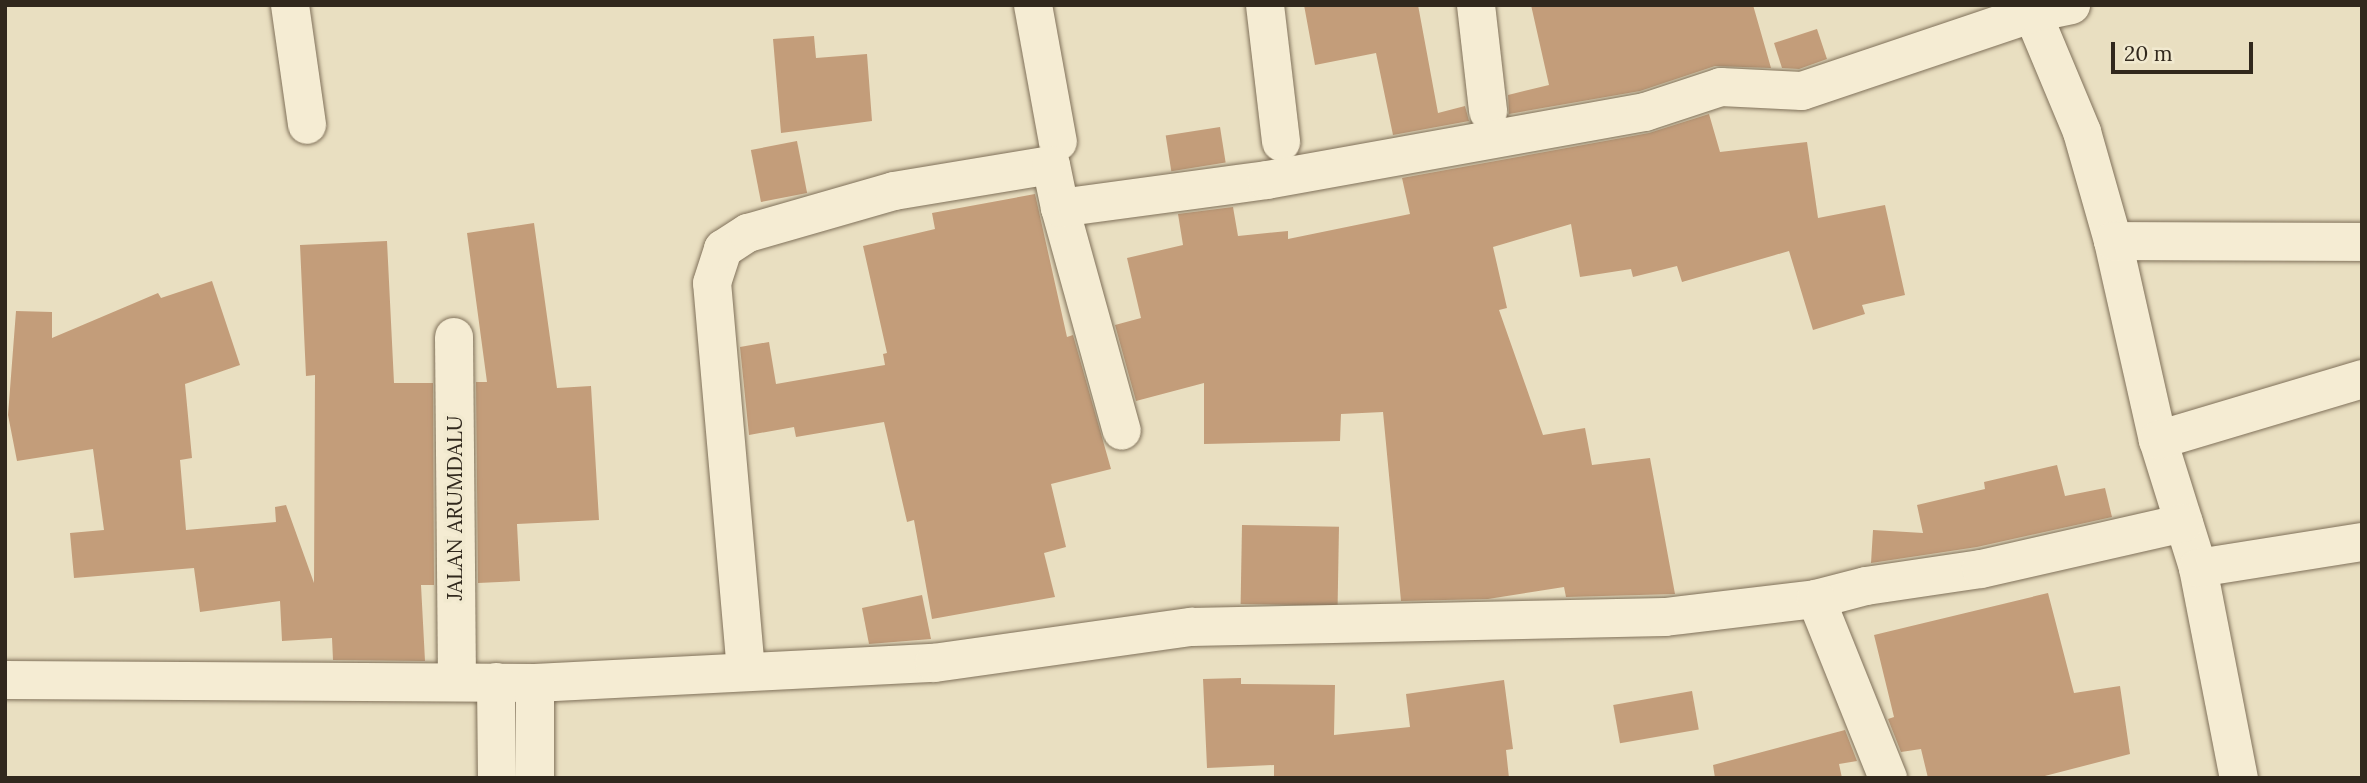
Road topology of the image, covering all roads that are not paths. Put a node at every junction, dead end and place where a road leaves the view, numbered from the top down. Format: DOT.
graph roads {
  1 [pos="290,5"];
  2 [pos="1033,5"];
  3 [pos="1265,5"];
  4 [pos="1476,5"];
  5 [pos="2071,5"];
  6 [pos="2032,9"];
  7 [pos="1488,111"];
  8 [pos="307,125"];
  9 [pos="1058,142"];
  10 [pos="1281,142"];
  11 [pos="1060,208"];
  12 [pos="2113,242"];
  13 [pos="2362,242"];
  14 [pos="454,337"];
  15 [pos="2362,379"];
  16 [pos="1122,431"];
  17 [pos="2158,440"];
  18 [pos="2184,523"];
  19 [pos="2362,542"];
  20 [pos="2198,568"];
  21 [pos="1816,599"];
  22 [pos="746,671"];
  23 [pos="5,680"];
  24 [pos="457,680"];
  25 [pos="496,682"];
  26 [pos="535,683"];
  27 [pos="497,778"];
  28 [pos="535,778"];
  29 [pos="1888,778"];
  30 [pos="2239,778"];
  1 -- 8 [label="street"];
  2 -- 9 [label="street"];
  3 -- 10 [label="street"];
  4 -- 7 [label="street"];
  5 -- 6 [label="street"];
  6 -- 11 [label="street"];
  6 -- 12 [label="street"];
  11 -- 16 [label="street"];
  11 -- 22 [label="street"];
  12 -- 13 [label="street"];
  12 -- 17 [label="street"];
  14 -- 24 [label="street, JALAN ARUMDALU"];
  15 -- 17 [label="street"];
  17 -- 18 [label="street"];
  18 -- 20 [label="street"];
  18 -- 21 [label="street"];
  19 -- 20 [label="street"];
  20 -- 30 [label="street"];
  21 -- 22 [label="street"];
  21 -- 29 [label="street"];
  22 -- 26 [label="street"];
  23 -- 24 [label="street"];
  24 -- 25 [label="street"];
  25 -- 26 [label="street"];
  25 -- 27 [label="street"];
  26 -- 28 [label="street"];
}
